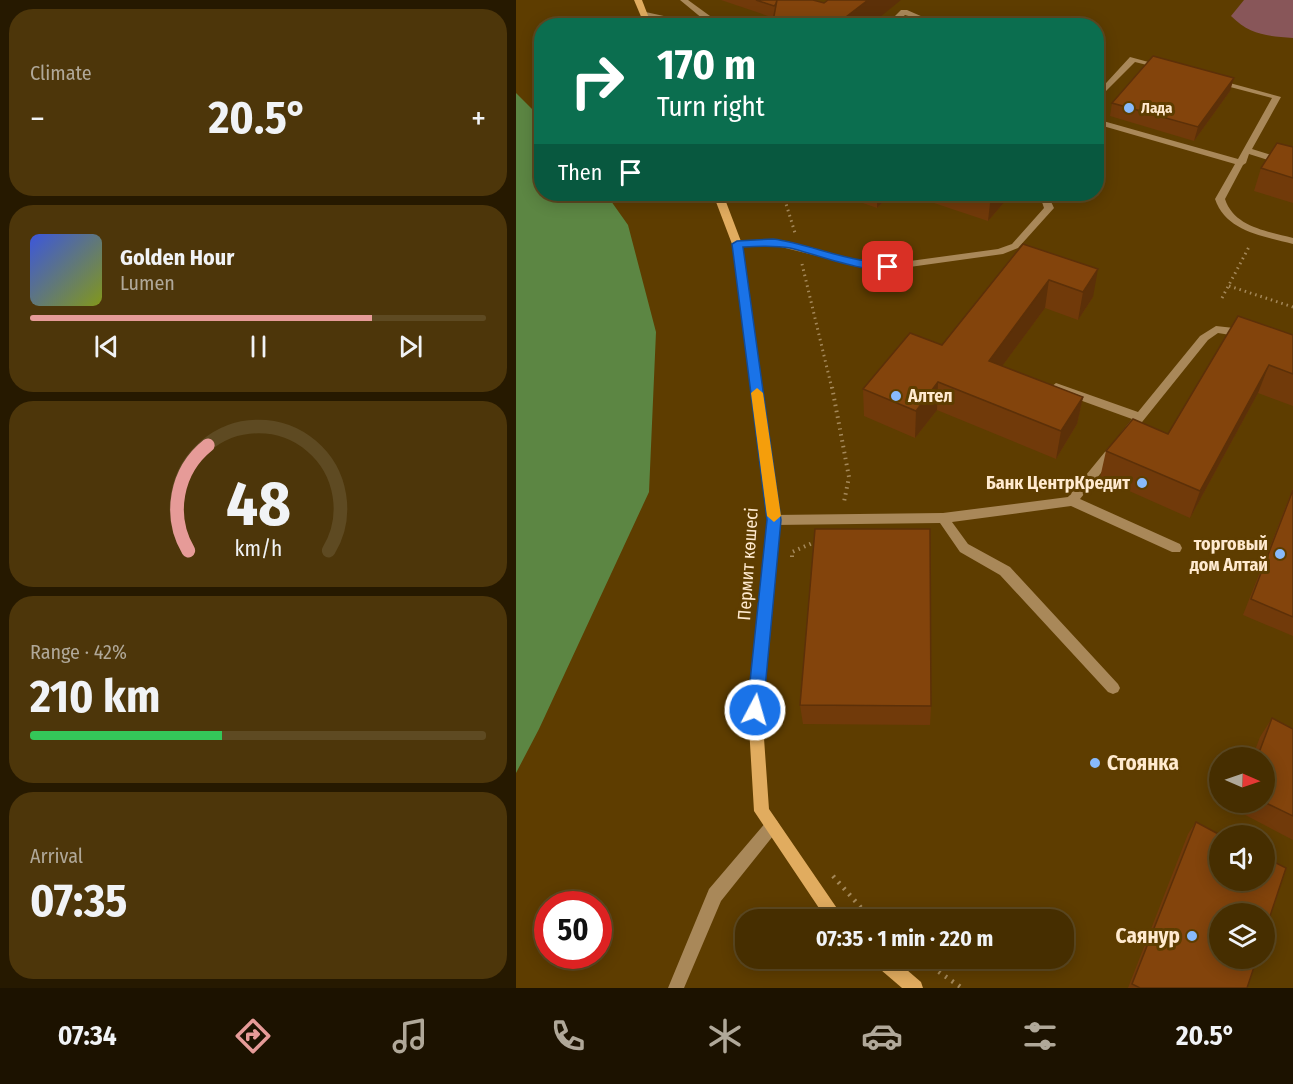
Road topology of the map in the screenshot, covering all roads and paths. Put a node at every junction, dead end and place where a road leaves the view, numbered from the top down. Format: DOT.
graph roads {
  1 [pos="638,0"];
  2 [pos="684,0"];
  3 [pos="644,13"];
  4 [pos="919,17"];
  5 [pos="646,18"];
  6 [pos="663,18"];
  7 [pos="707,18"];
  8 [pos="897,18"];
  9 [pos="1177,70"];
  10 [pos="1211,80"];
  11 [pos="1104,90"];
  12 [pos="1104,123"];
  13 [pos="1248,151"];
  14 [pos="1242,163"];
  15 [pos="1293,165"];
  16 [pos="721,201"];
  17 [pos="785,201"];
  18 [pos="1046,201"];
  19 [pos="1293,242"];
  20 [pos="737,244"];
  21 [pos="1251,244"];
  22 [pos="799,247"];
  23 [pos="1229,286"];
  24 [pos="1222,298"];
  25 [pos="1293,305"];
  26 [pos="1256,338"];
  27 [pos="1043,382"];
  28 [pos="1140,417"];
  29 [pos="1072,501"];
  30 [pos="943,518"];
  31 [pos="843,519"];
  32 [pos="774,520"];
  33 [pos="820,541"];
  34 [pos="1176,548"];
  35 [pos="791,563"];
  36 [pos="1113,688"];
  37 [pos="772,826"];
  38 [pos="827,867"];
  39 [pos="829,909"];
  40 [pos="863,909"];
  41 [pos="893,969"];
  42 [pos="935,969"];
  43 [pos="676,988"];
  44 [pos="915,988"];
  45 [pos="962,988"];
  1 -- 3 [label="main road"];
  2 -- 7 [label="lane"];
  3 -- 5 [label="main road"];
  3 -- 6 [label="lane"];
  4 -- 8 [label="lane"];
  9 -- 11 [label="lane"];
  10 -- 13 [label="lane"];
  12 -- 14 [label="lane"];
  13 -- 14 [label="lane"];
  13 -- 15 [label="lane"];
  14 -- 19 [label="lane"];
  16 -- 20 [label="main road, Пермит көшесі"];
  17 -- 22 [label="path"];
  18 -- 22 [label="lane"];
  20 -- 22 [label="lane"];
  20 -- 32 [label="main road, Пермит көшесі"];
  21 -- 23 [label="path"];
  22 -- 31 [label="path"];
  23 -- 24 [label="path"];
  23 -- 25 [label="path"];
  26 -- 28 [label="lane"];
  27 -- 28 [label="lane"];
  28 -- 29 [label="lane"];
  29 -- 30 [label="lane"];
  29 -- 34 [label="lane"];
  30 -- 31 [label="lane"];
  30 -- 36 [label="lane"];
  31 -- 32 [label="lane"];
  32 -- 37 [label="main road, Пермит көшесі"];
  33 -- 35 [label="path"];
  37 -- 39 [label="main road, Пермит көшесі"];
  37 -- 43 [label="lane"];
  38 -- 40 [label="path"];
  41 -- 44 [label="main road"];
  42 -- 45 [label="path"];
}
